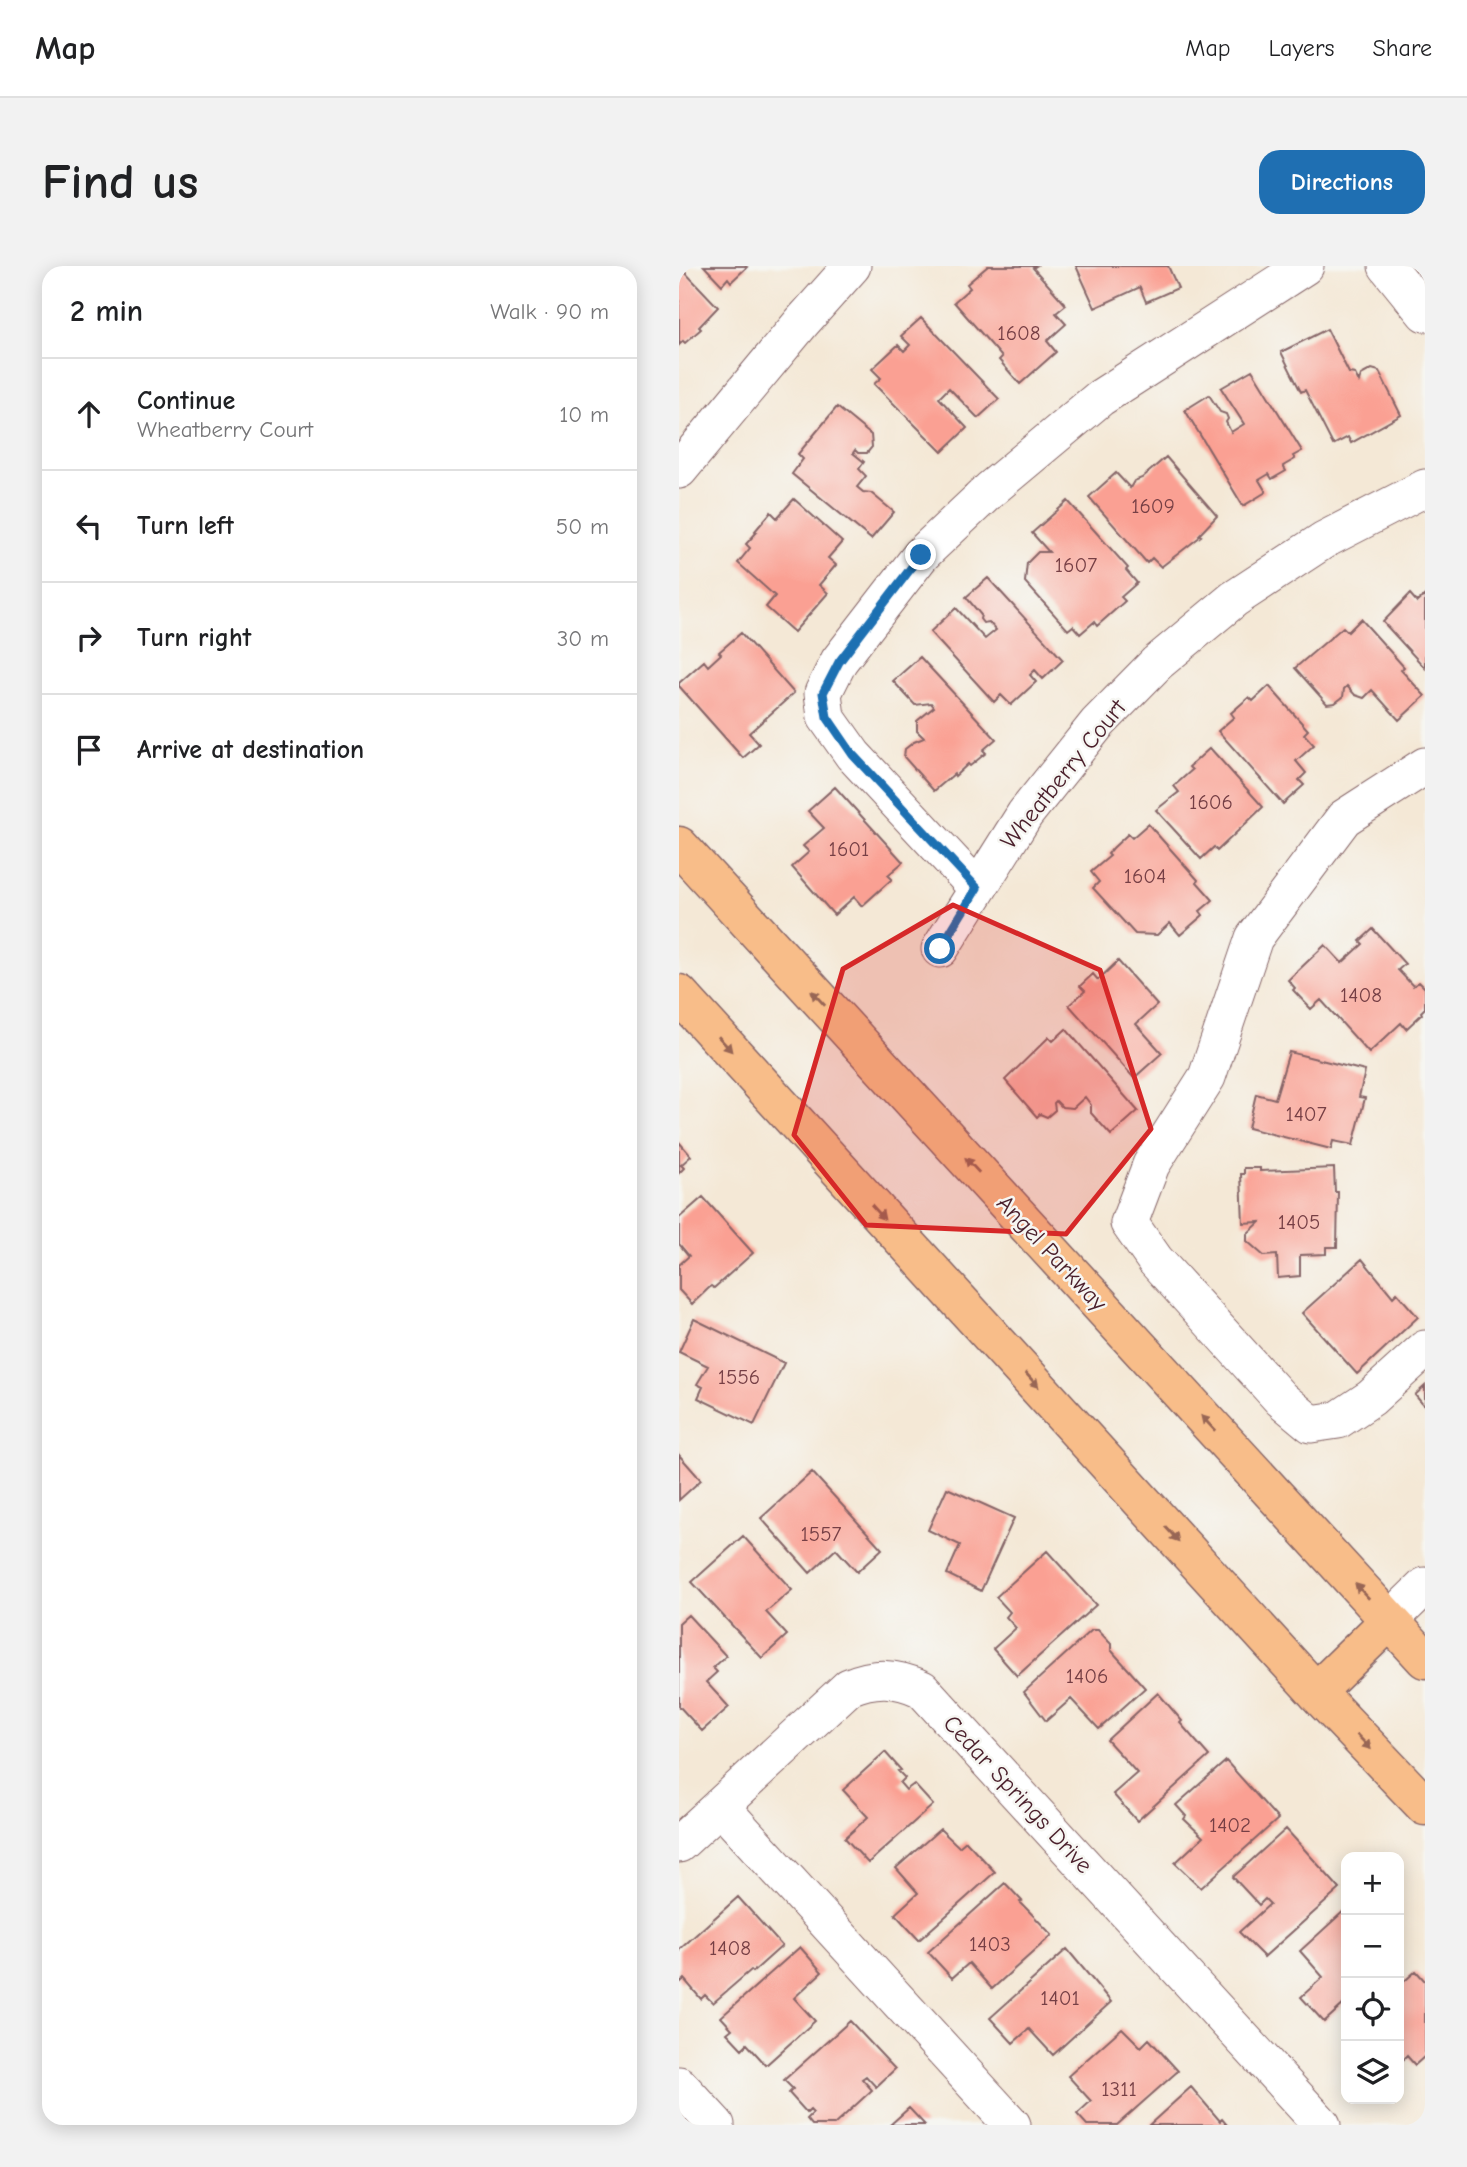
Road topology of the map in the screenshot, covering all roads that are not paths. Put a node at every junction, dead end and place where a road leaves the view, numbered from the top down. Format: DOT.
graph roads {
  1 [pos="852,266"];
  2 [pos="1305,266"];
  3 [pos="1387,266"];
  4 [pos="1425,313"];
  5 [pos="679,470"];
  6 [pos="1425,488"];
  7 [pos="1425,765"];
  8 [pos="679,846"];
  9 [pos="977,888"];
  10 [pos="940,949"];
  11 [pos="679,994"];
  12 [pos="1425,1349"];
  13 [pos="1425,1586"];
  14 [pos="1389,1621"];
  15 [pos="1425,1659"];
  16 [pos="1316,1692"];
  17 [pos="720,1806"];
  18 [pos="1425,1806"];
  19 [pos="679,1844"];
  20 [pos="679,2085"];
  21 [pos="716,2125"];
  22 [pos="1012,2125"];
  23 [pos="1322,2125"];
  1 -- 5 [label="street"];
  2 -- 9 [label="street"];
  3 -- 4 [label="street"];
  6 -- 9 [label="street, Wheatberry Court"];
  7 -- 12 [label="street"];
  14 -- 8 [label="main road, Angel Parkway, one-way"];
  9 -- 10 [label="street, Wheatberry Court"];
  11 -- 16 [label="main road, one-way"];
  13 -- 14 [label="street"];
  14 -- 15 [label="main road, Angel Parkway"];
  14 -- 16 [label="main road"];
  16 -- 18 [label="main road, one-way"];
  17 -- 19 [label="street, Cedar Springs Drive"];
  17 -- 22 [label="street"];
  17 -- 23 [label="street, Cedar Springs Drive"];
  20 -- 21 [label="street"];
}
